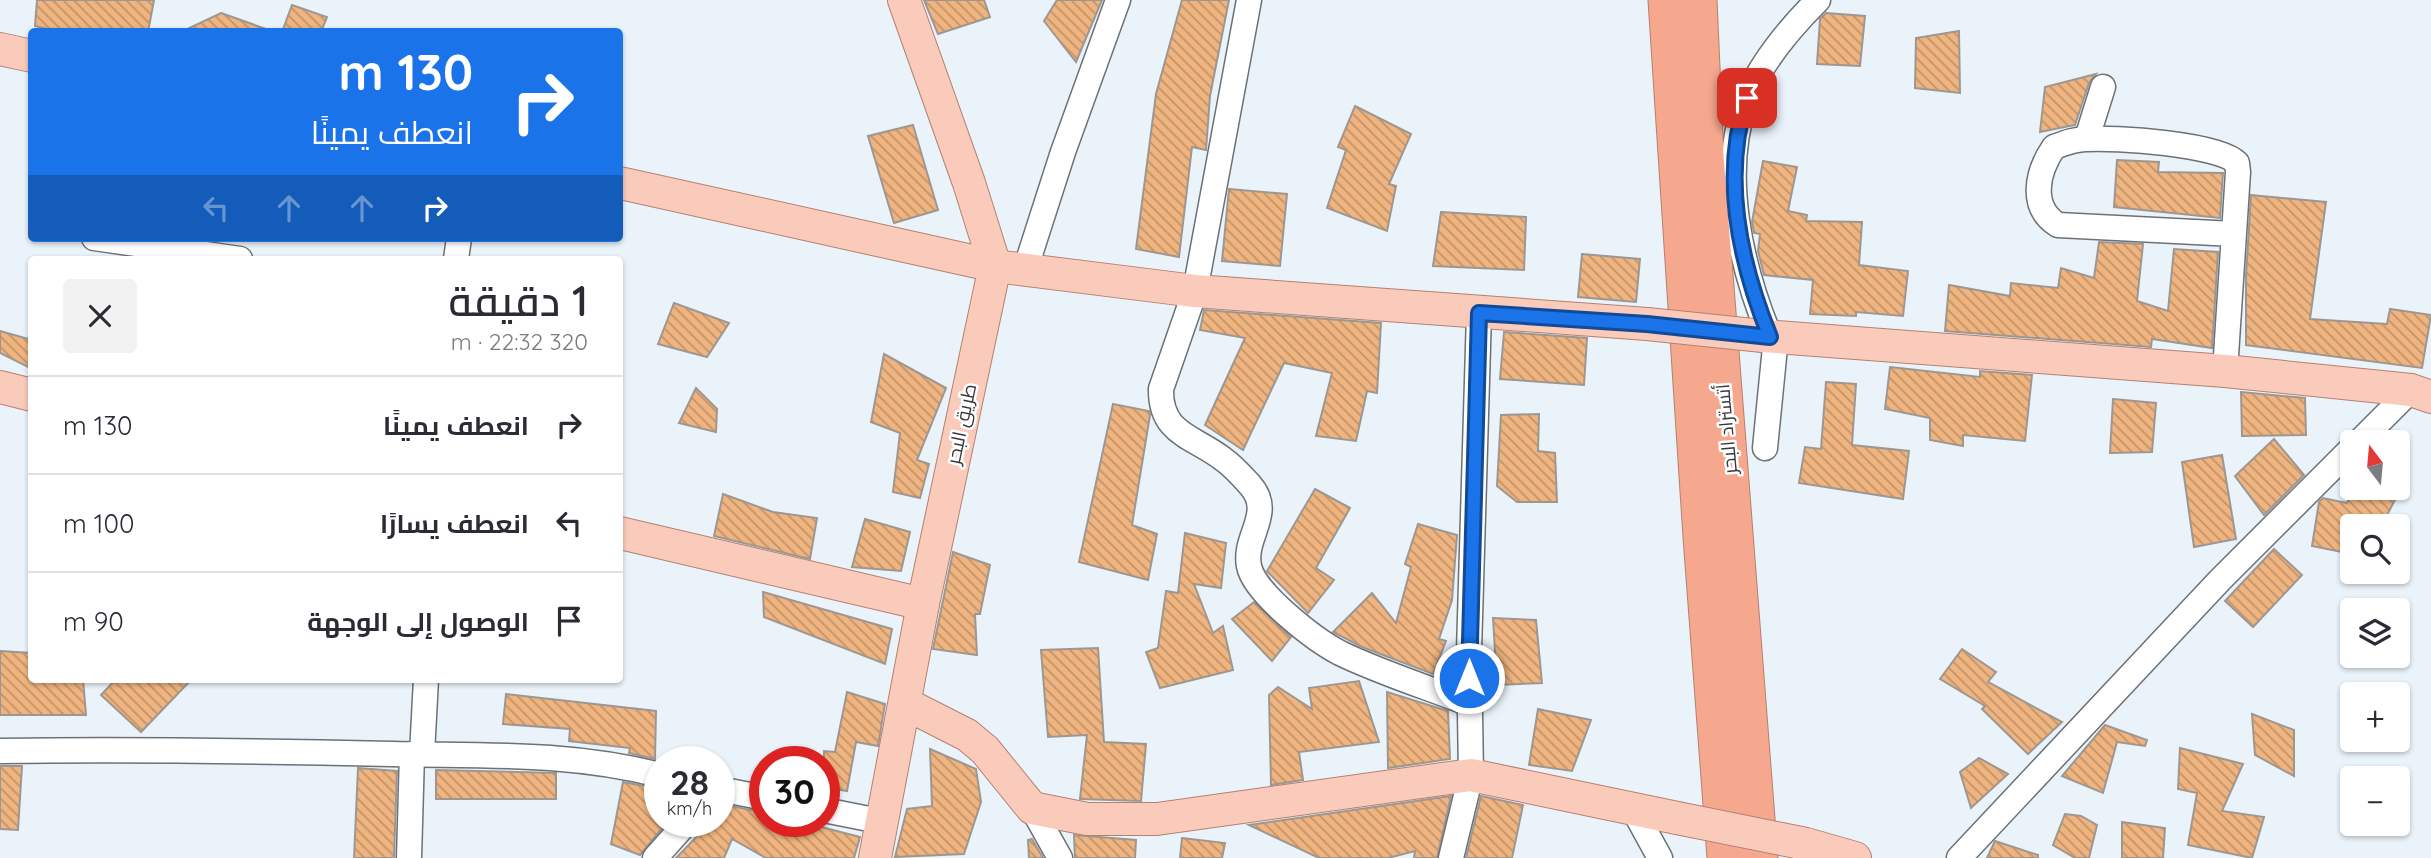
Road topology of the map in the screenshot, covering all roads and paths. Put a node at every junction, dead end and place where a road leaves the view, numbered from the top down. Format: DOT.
graph roads {
  1 [pos="904,0"];
  2 [pos="1118,0"];
  3 [pos="1250,0"];
  4 [pos="1667,0"];
  5 [pos="1698,0"];
  6 [pos="1818,0"];
  7 [pos="0,49"];
  8 [pos="28,55"];
  9 [pos="2103,87"];
  10 [pos="2087,138"];
  11 [pos="623,184"];
  12 [pos="2234,234"];
  13 [pos="122,242"];
  14 [pos="219,256"];
  15 [pos="1010,268"];
  16 [pos="1195,291"];
  17 [pos="1479,313"];
  18 [pos="1769,337"];
  19 [pos="2225,371"];
  20 [pos="0,387"];
  21 [pos="28,394"];
  22 [pos="2421,394"];
  23 [pos="2375,430"];
  24 [pos="1765,448"];
  25 [pos="2340,461"];
  26 [pos="623,534"];
  27 [pos="923,604"];
  28 [pos="426,683"];
  29 [pos="906,704"];
  30 [pos="1470,704"];
  31 [pos="0,751"];
  32 [pos="417,754"];
  33 [pos="644,770"];
  34 [pos="1471,775"];
  35 [pos="1632,807"];
  36 [pos="1032,808"];
  37 [pos="840,813"];
  38 [pos="884,822"];
  39 [pos="674,837"];
  40 [pos="409,858"];
  41 [pos="655,858"];
  42 [pos="874,858"];
  43 [pos="1060,858"];
  44 [pos="1451,858"];
  45 [pos="1660,858"];
  46 [pos="1726,858"];
  47 [pos="1759,858"];
  48 [pos="1855,858"];
  49 [pos="1959,858"];
  1 -- 15 [label="main road, طريق البحر"];
  2 -- 15 [label="street"];
  3 -- 16 [label="street"];
  4 -- 46 [label="highway, أتستراد البحر"];
  5 -- 47 [label="highway, أتستراد البحر"];
  6 -- 18 [label="street"];
  7 -- 8 [label="main road"];
  9 -- 10 [label="street"];
  10 -- 12 [label="street"];
  10 -- 12 [label="street"];
  11 -- 15 [label="main road"];
  12 -- 19 [label="street"];
  13 -- 14 [label="street"];
  15 -- 16 [label="main road"];
  15 -- 27 [label="main road, طريق البحر"];
  16 -- 17 [label="main road"];
  16 -- 30 [label="street"];
  17 -- 18 [label="main road, bridge"];
  17 -- 30 [label="street"];
  18 -- 19 [label="main road"];
  18 -- 24 [label="street"];
  19 -- 22 [label="main road"];
  20 -- 21 [label="main road"];
  22 -- 23 [label="street"];
  25 -- 49 [label="street"];
  26 -- 27 [label="main road"];
  27 -- 29 [label="main road, طريق البحر"];
  28 -- 32 [label="street"];
  29 -- 36 [label="main road"];
  29 -- 38 [label="main road, طريق البحر"];
  30 -- 34 [label="street"];
  31 -- 32 [label="street"];
  32 -- 33 [label="street"];
  32 -- 40 [label="street"];
  34 -- 35 [label="main road"];
  34 -- 36 [label="main road"];
  34 -- 44 [label="street"];
  35 -- 45 [label="street"];
  35 -- 48 [label="main road, bridge"];
  36 -- 43 [label="street"];
  37 -- 38 [label="street"];
  38 -- 42 [label="main road, طريق البحر"];
  39 -- 41 [label="street"];
}
